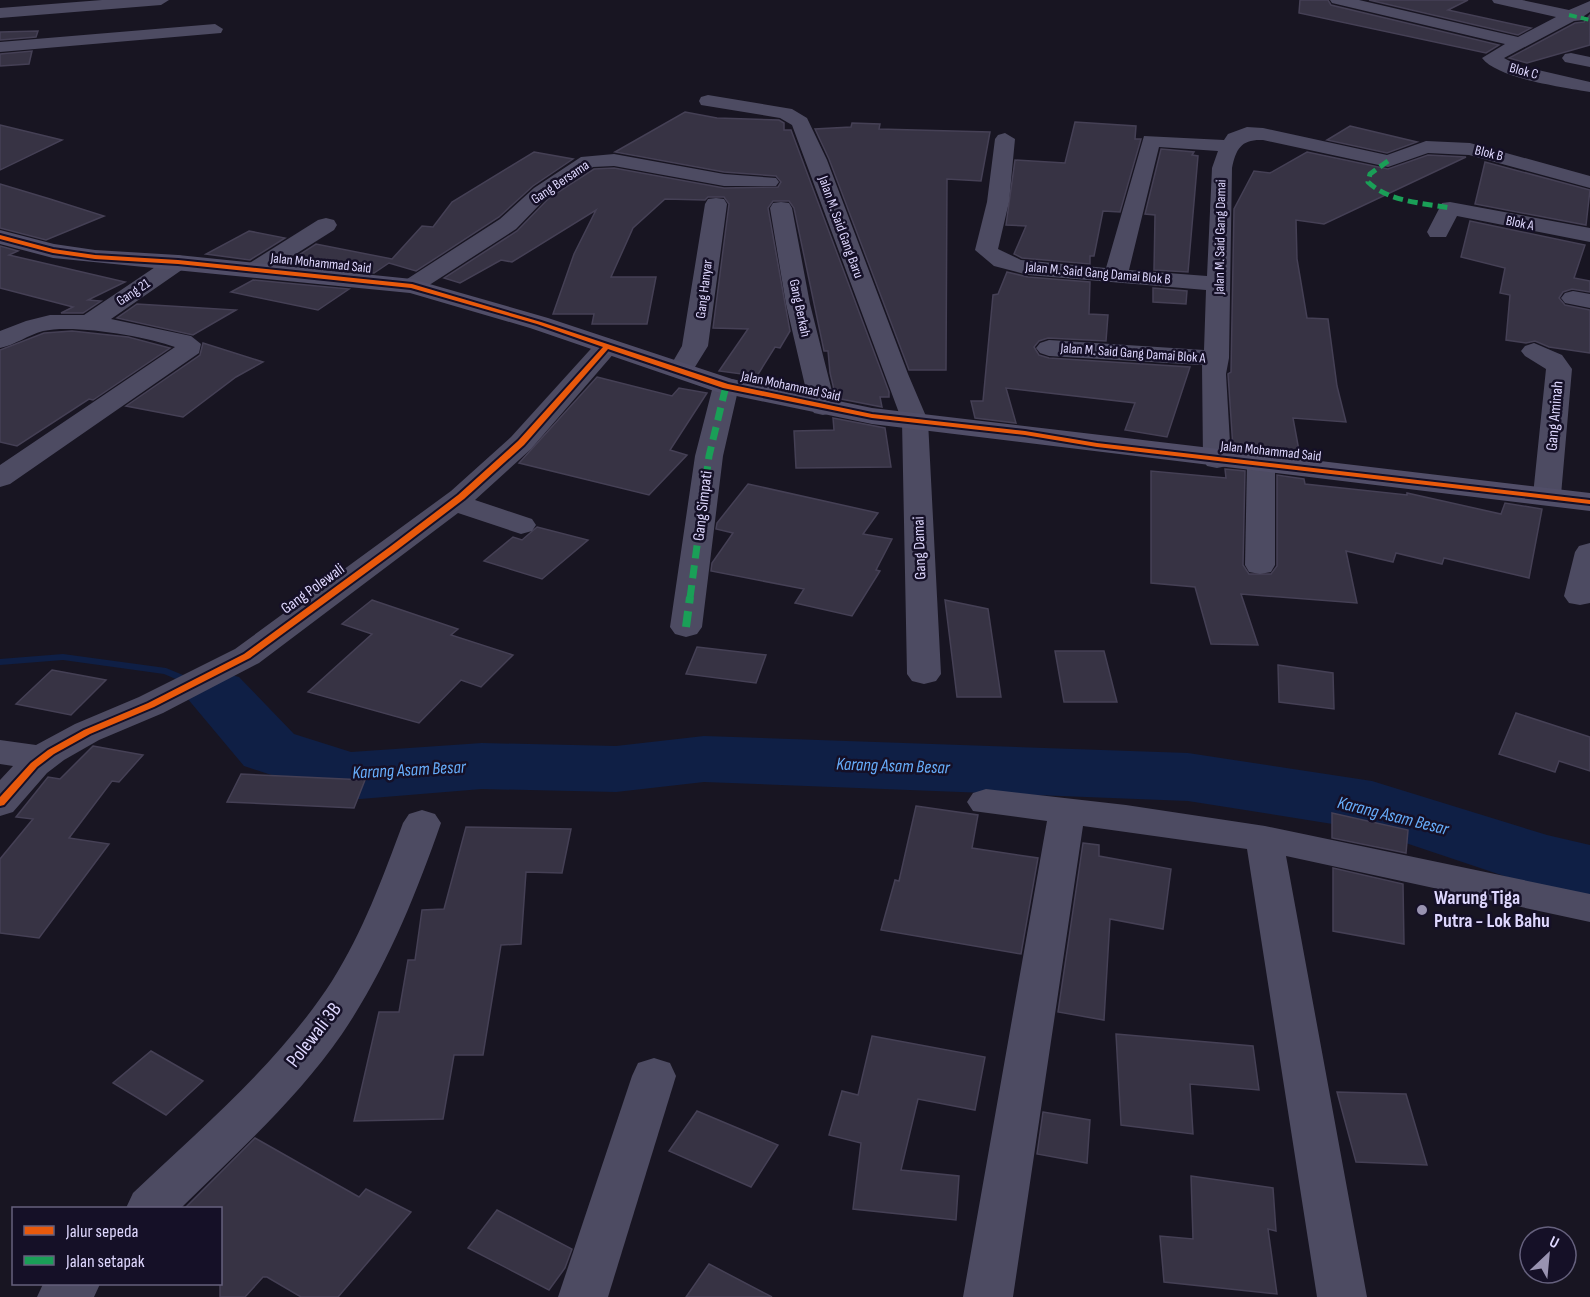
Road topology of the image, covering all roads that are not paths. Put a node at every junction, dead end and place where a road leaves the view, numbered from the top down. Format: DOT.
graph roads {
  1 [pos="161,0"];
  2 [pos="1338,0"];
  3 [pos="1500,0"];
  4 [pos="1590,6"];
  5 [pos="0,13"];
  6 [pos="1569,15"];
  7 [pos="1590,20"];
  8 [pos="215,29"];
  9 [pos="1518,42"];
  10 [pos="0,47"];
  11 [pos="1571,58"];
  12 [pos="1590,62"];
  13 [pos="1590,87"];
  14 [pos="708,101"];
  15 [pos="1005,139"];
  16 [pos="1230,146"];
  17 [pos="769,182"];
  18 [pos="1590,182"];
  19 [pos="716,204"];
  20 [pos="781,208"];
  21 [pos="326,225"];
  22 [pos="1438,232"];
  23 [pos="1590,235"];
  24 [pos="0,237"];
  25 [pos="178,262"];
  26 [pos="256,269"];
  27 [pos="1116,275"];
  28 [pos="1219,284"];
  29 [pos="412,286"];
  30 [pos="89,323"];
  31 [pos="0,341"];
  32 [pos="607,346"];
  33 [pos="1049,348"];
  34 [pos="1534,351"];
  35 [pos="1216,358"];
  36 [pos="681,370"];
  37 [pos="726,386"];
  38 [pos="823,407"];
  39 [pos="915,422"];
  40 [pos="1217,459"];
  41 [pos="1262,464"];
  42 [pos="0,478"];
  43 [pos="1547,495"];
  44 [pos="1590,501"];
  45 [pos="454,502"];
  46 [pos="521,525"];
  47 [pos="1590,552"];
  48 [pos="1260,565"];
  49 [pos="1580,596"];
  50 [pos="686,627"];
  51 [pos="924,674"];
  52 [pos="0,752"];
  53 [pos="42,758"];
  54 [pos="986,802"];
  55 [pos="0,803"];
  56 [pos="1067,811"];
  57 [pos="422,823"];
  58 [pos="1264,839"];
  59 [pos="1590,908"];
  60 [pos="654,1076"];
  61 [pos="152,1207"];
  62 [pos="74,1285"];
  63 [pos="62,1297"];
  64 [pos="583,1297"];
  65 [pos="988,1297"];
  66 [pos="1342,1297"];
  1 -- 5 [label="street"];
  2 -- 9 [label="street"];
  3 -- 6 [label="street"];
  4 -- 6 [label="street"];
  6 -- 7 [label="street"];
  6 -- 9 [label="street"];
  8 -- 10 [label="street"];
  9 -- 13 [label="street, Blok C"];
  11 -- 12 [label="street"];
  14 -- 39 [label="street, Jalan M. Said Gang Baru"];
  15 -- 27 [label="street, Jalan M. Said Gang Damai Blok B"];
  16 -- 18 [label="street, Blok B"];
  16 -- 27 [label="street"];
  16 -- 28 [label="street, Jalan M. Said Gang Damai"];
  17 -- 29 [label="street, Gang Bersama"];
  19 -- 36 [label="street, Gang Hanyar"];
  20 -- 38 [label="street, Gang Berkah"];
  21 -- 26 [label="street"];
  22 -- 23 [label="street, Blok A"];
  24 -- 25 [label="street, Jalan Mohammad Said"];
  25 -- 26 [label="street, Jalan Mohammad Said"];
  25 -- 30 [label="street, Gang 21"];
  26 -- 29 [label="street, Jalan Mohammad Said"];
  27 -- 28 [label="street, Jalan M. Said Gang Damai Blok B"];
  28 -- 35 [label="street, Jalan M. Said Gang Damai"];
  29 -- 32 [label="street, Jalan Mohammad Said"];
  30 -- 31 [label="street"];
  30 -- 42 [label="street"];
  32 -- 36 [label="street, Jalan Mohammad Said"];
  32 -- 45 [label="street, Gang Polewali"];
  33 -- 35 [label="street, Jalan M. Said Gang Damai Blok A"];
  34 -- 43 [label="street, Gang Aminah"];
  35 -- 40 [label="street, Jalan M. Said Gang Damai"];
  36 -- 37 [label="street, Jalan Mohammad Said"];
  37 -- 38 [label="street, Jalan Mohammad Said"];
  37 -- 50 [label="street, Gang Simpati"];
  38 -- 39 [label="street, Jalan Mohammad Said"];
  39 -- 40 [label="street, Jalan Mohammad Said"];
  39 -- 51 [label="street, Gang Damai"];
  40 -- 41 [label="street, Jalan Mohammad Said"];
  41 -- 43 [label="street, Jalan Mohammad Said"];
  41 -- 48 [label="street"];
  43 -- 44 [label="street, Jalan Mohammad Said"];
  45 -- 46 [label="street"];
  45 -- 53 [label="street, Gang Polewali"];
  47 -- 49 [label="street"];
  52 -- 53 [label="street"];
  53 -- 55 [label="street, Gang Polewali"];
  54 -- 56 [label="street"];
  56 -- 58 [label="street"];
  56 -- 65 [label="street"];
  57 -- 61 [label="street, Polewali 3B"];
  58 -- 59 [label="street"];
  58 -- 66 [label="street"];
  60 -- 64 [label="street"];
  62 -- 63 [label="street"];
}
